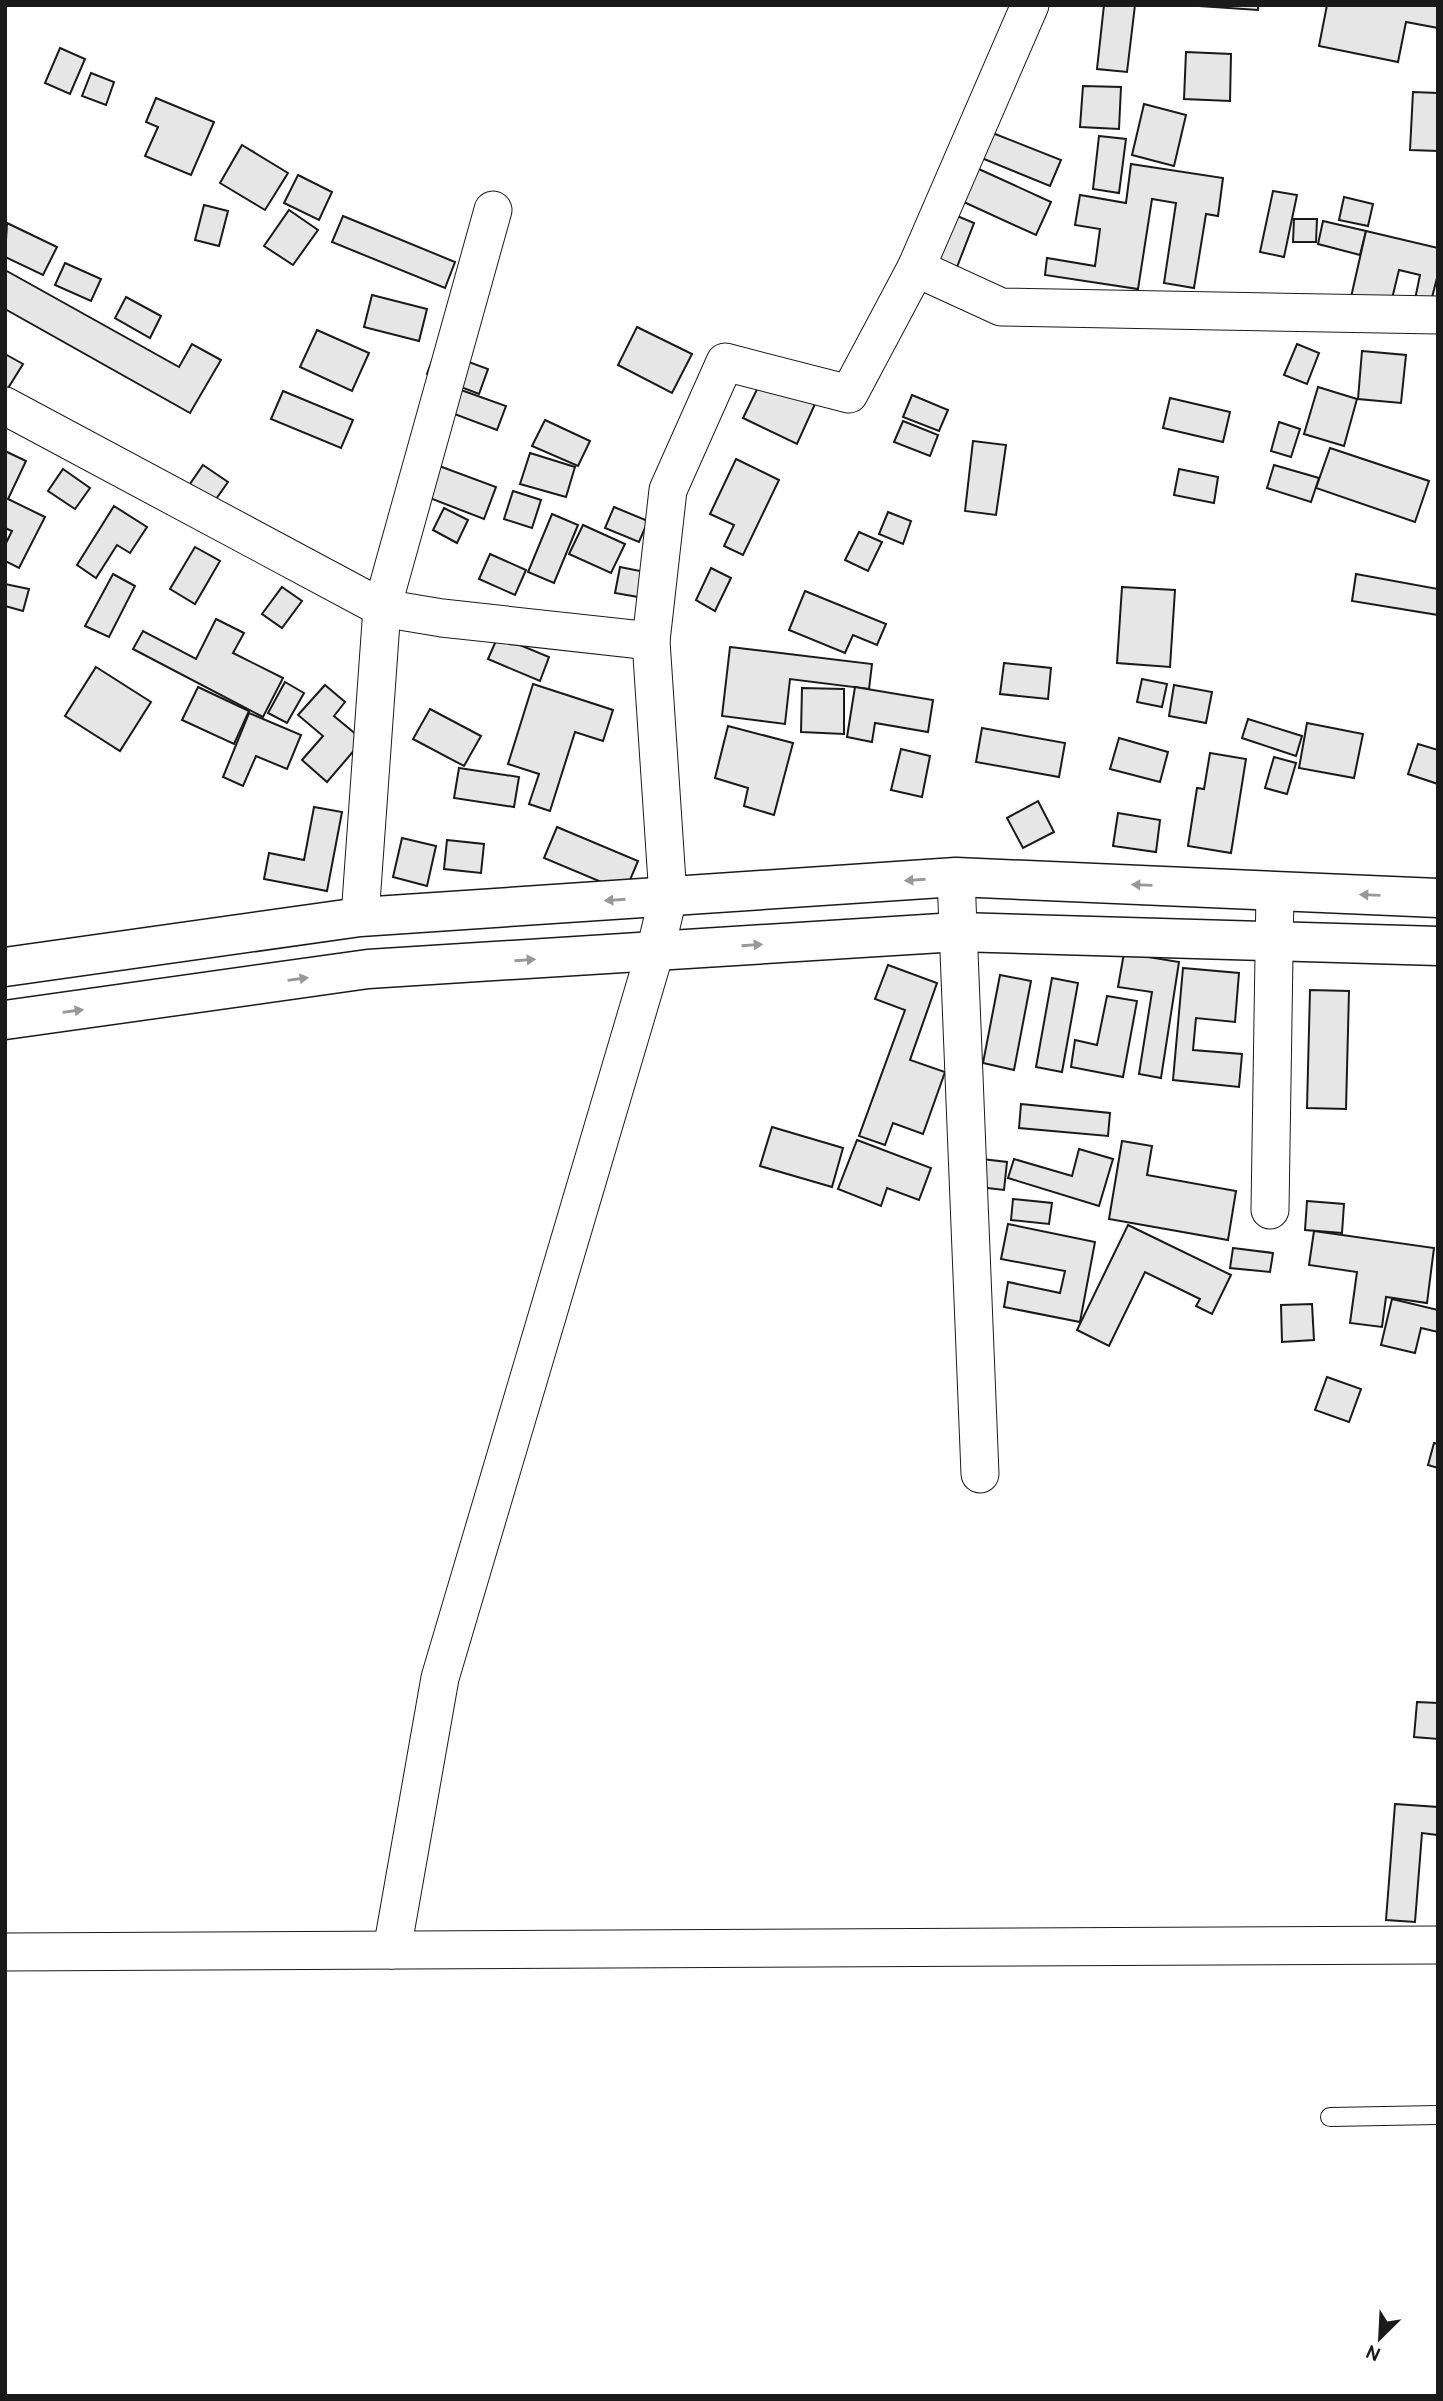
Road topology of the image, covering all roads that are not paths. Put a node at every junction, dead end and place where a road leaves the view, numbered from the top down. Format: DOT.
graph roads {
  1 [pos="1030,5"];
  2 [pos="493,211"];
  3 [pos="916,268"];
  4 [pos="1438,315"];
  5 [pos="5,406"];
  6 [pos="382,608"];
  7 [pos="650,641"];
  8 [pos="957,877"];
  9 [pos="1275,891"];
  10 [pos="668,897"];
  11 [pos="1438,898"];
  12 [pos="360,917"];
  13 [pos="957,932"];
  14 [pos="1276,941"];
  15 [pos="1438,946"];
  16 [pos="655,951"];
  17 [pos="5,967"];
  18 [pos="5,1020"];
  19 [pos="1270,1210"];
  20 [pos="980,1474"];
  21 [pos="1438,1945"];
  22 [pos="392,1950"];
  23 [pos="5,1952"];
  24 [pos="1438,2115"];
  25 [pos="1330,2117"];
  1 -- 3 [label="street"];
  2 -- 6 [label="street"];
  3 -- 4 [label="street"];
  3 -- 7 [label="street"];
  5 -- 6 [label="street"];
  6 -- 7 [label="street"];
  6 -- 12 [label="street"];
  7 -- 10 [label="street"];
  9 -- 8 [label="street, one-way"];
  8 -- 10 [label="street, one-way"];
  8 -- 13 [label="street"];
  11 -- 9 [label="street, one-way"];
  9 -- 14 [label="street"];
  10 -- 12 [label="street, one-way"];
  10 -- 16 [label="street"];
  12 -- 17 [label="street"];
  13 -- 14 [label="street"];
  16 -- 13 [label="street, one-way"];
  13 -- 20 [label="street"];
  14 -- 15 [label="street"];
  14 -- 19 [label="street"];
  18 -- 16 [label="street, one-way"];
  16 -- 22 [label="street"];
  21 -- 22 [label="street"];
  22 -- 23 [label="street"];
  24 -- 25 [label="lane"];
}
